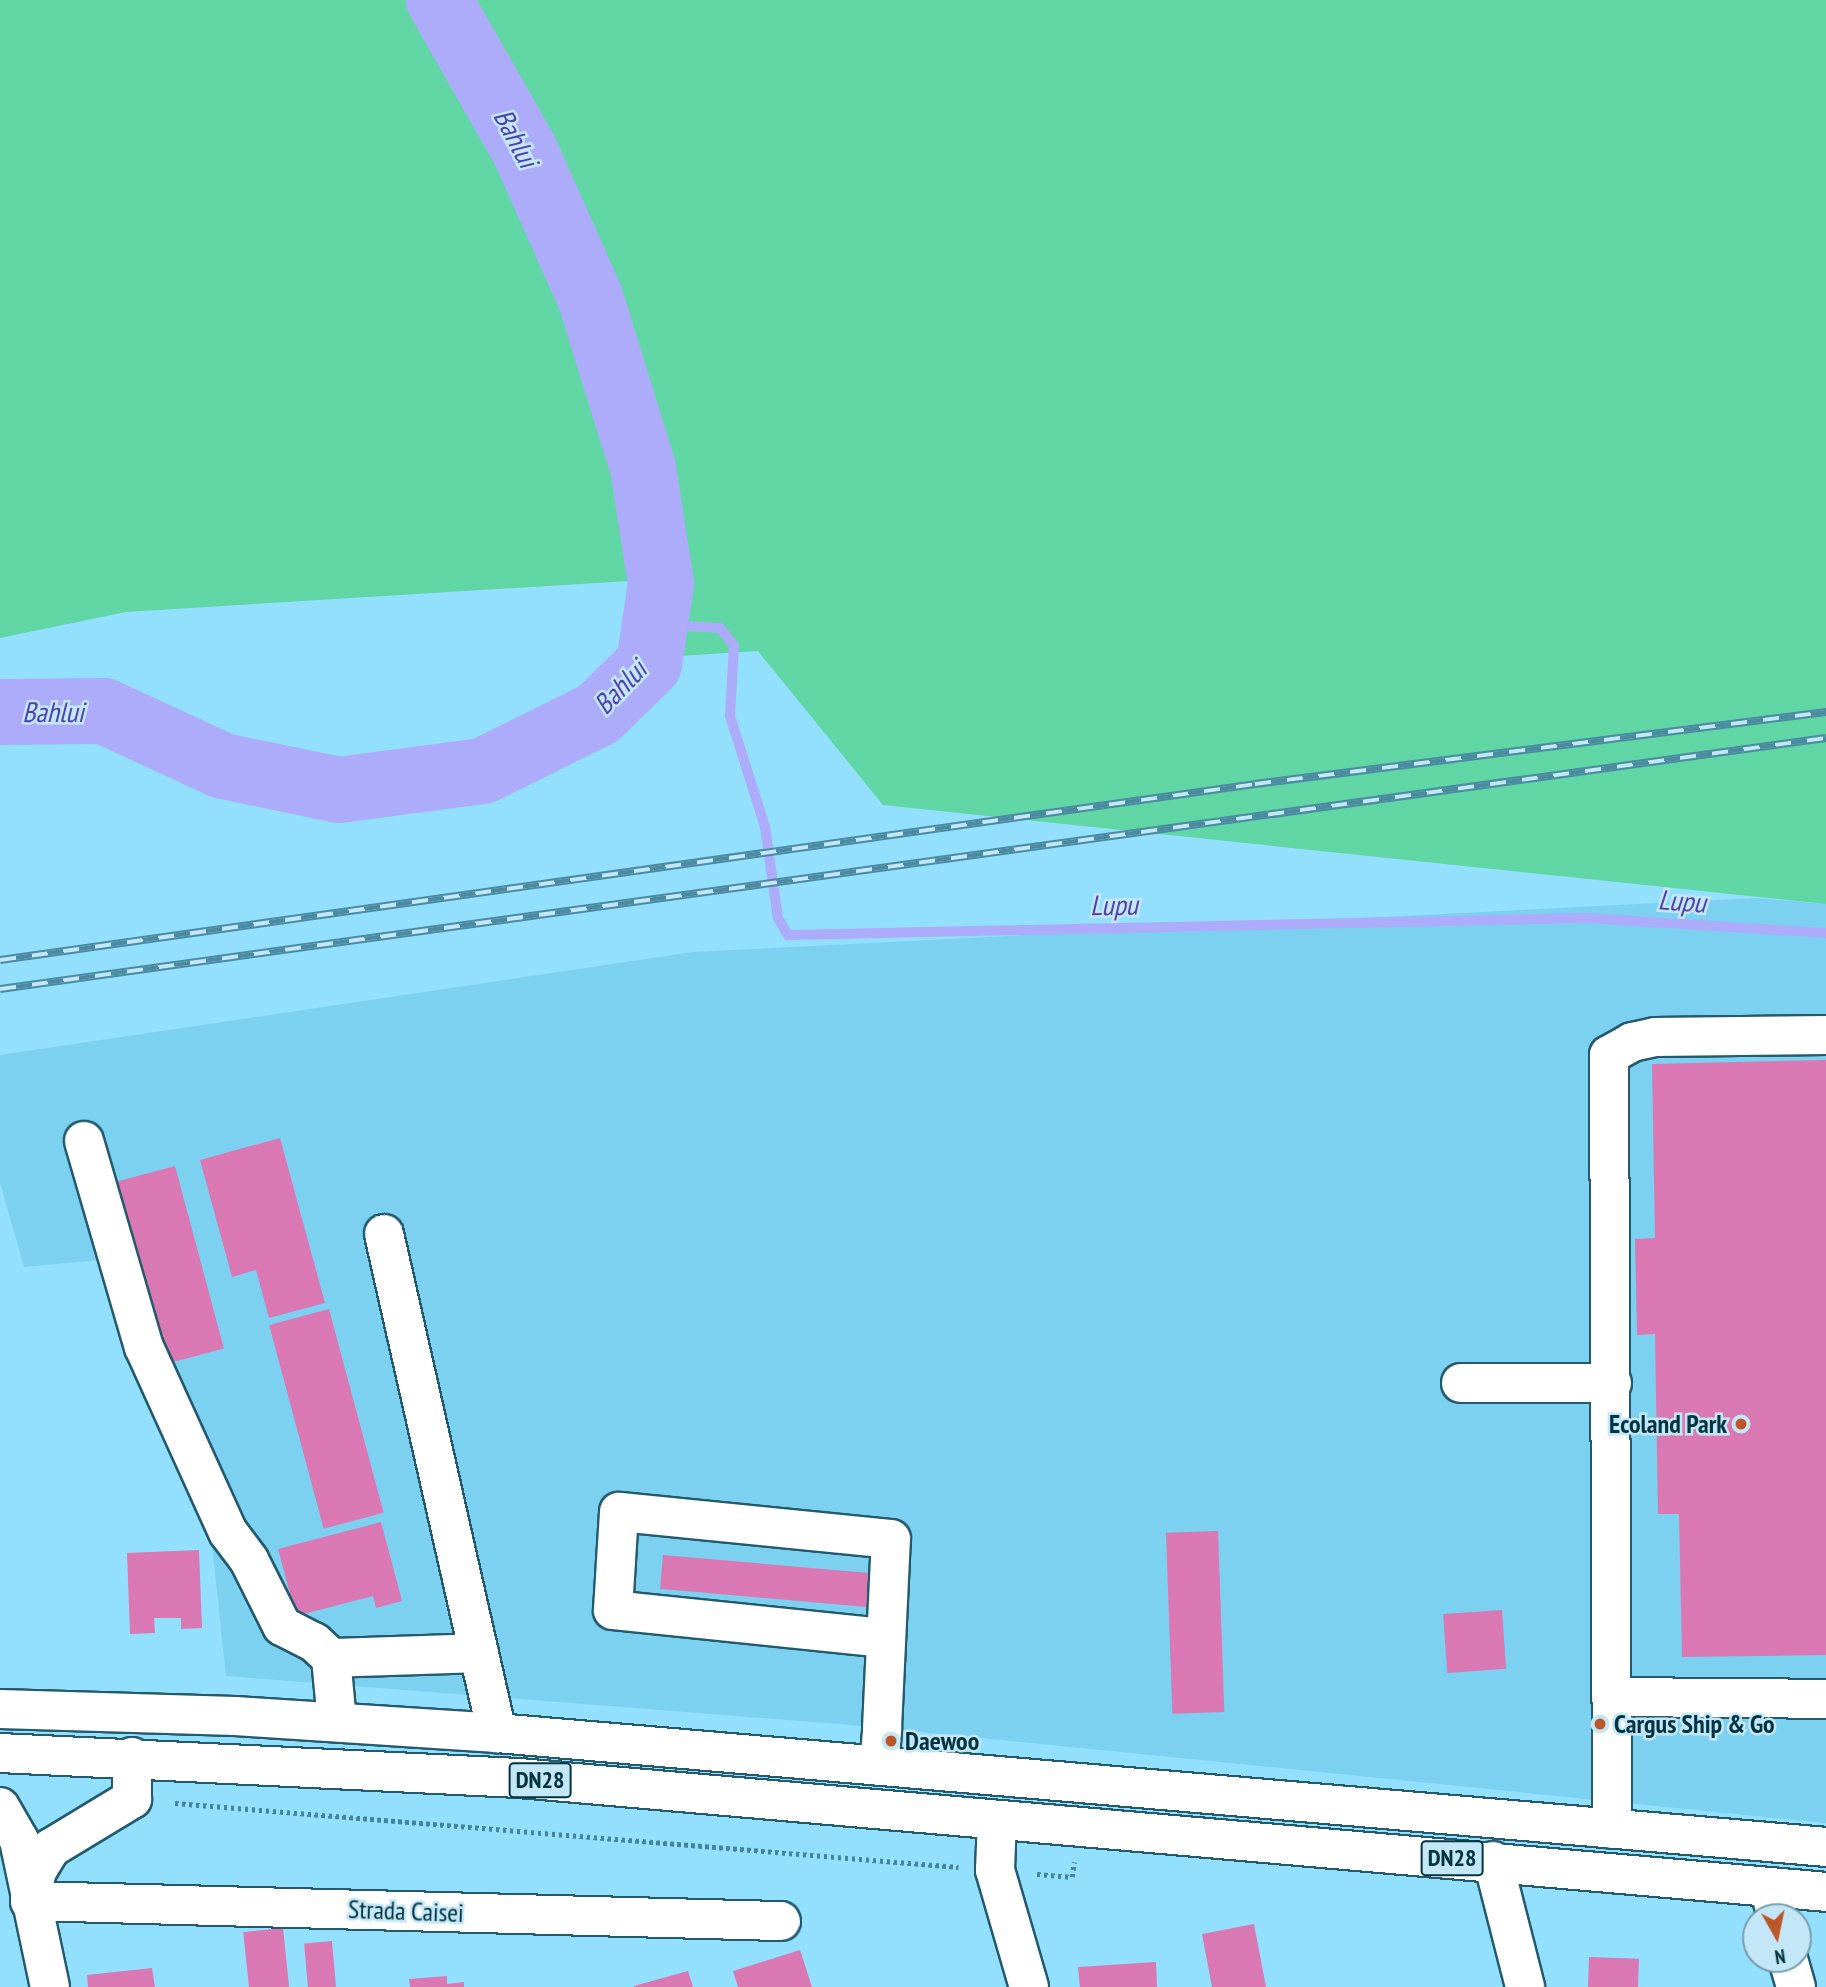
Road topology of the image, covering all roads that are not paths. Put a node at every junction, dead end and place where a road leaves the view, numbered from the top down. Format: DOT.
graph roads {
  1 [pos="1826,1035"];
  2 [pos="84,1141"];
  3 [pos="384,1234"];
  4 [pos="1461,1383"];
  5 [pos="1612,1383"];
  6 [pos="886,1638"];
  7 [pos="479,1653"];
  8 [pos="331,1658"];
  9 [pos="1615,1697"];
  10 [pos="1826,1699"];
  11 [pos="0,1709"];
  12 [pos="337,1721"];
  13 [pos="498,1733"];
  14 [pos="0,1753"];
  15 [pos="132,1757"];
  16 [pos="879,1766"];
  17 [pos="0,1807"];
  18 [pos="997,1820"];
  19 [pos="1612,1829"];
  20 [pos="1826,1847"];
  21 [pos="1493,1861"];
  22 [pos="1826,1892"];
  23 [pos="30,1901"];
  24 [pos="1773,1902"];
  25 [pos="781,1921"];
  26 [pos="50,1987"];
  27 [pos="1029,1987"];
  28 [pos="1525,1987"];
  1 -- 5 [label="main road"];
  2 -- 8 [label="main road"];
  3 -- 7 [label="main road"];
  4 -- 5 [label="main road"];
  5 -- 9 [label="main road"];
  6 -- 6 [label="main road"];
  6 -- 16 [label="main road"];
  7 -- 8 [label="main road"];
  7 -- 13 [label="main road"];
  8 -- 12 [label="main road"];
  9 -- 10 [label="main road"];
  9 -- 19 [label="main road"];
  11 -- 12 [label="main road, DN28"];
  12 -- 13 [label="main road, DN28"];
  13 -- 16 [label="main road, DN28"];
  14 -- 15 [label="main road, DN28"];
  15 -- 18 [label="main road, DN28"];
  15 -- 23 [label="main road"];
  16 -- 19 [label="main road, DN28"];
  17 -- 23 [label="main road"];
  18 -- 21 [label="main road, DN28"];
  18 -- 27 [label="main road"];
  19 -- 20 [label="main road, DN28"];
  21 -- 24 [label="main road, DN28"];
  21 -- 28 [label="main road"];
  22 -- 24 [label="main road, DN28"];
  23 -- 25 [label="main road, Strada Caisei"];
  23 -- 26 [label="main road"];
}
